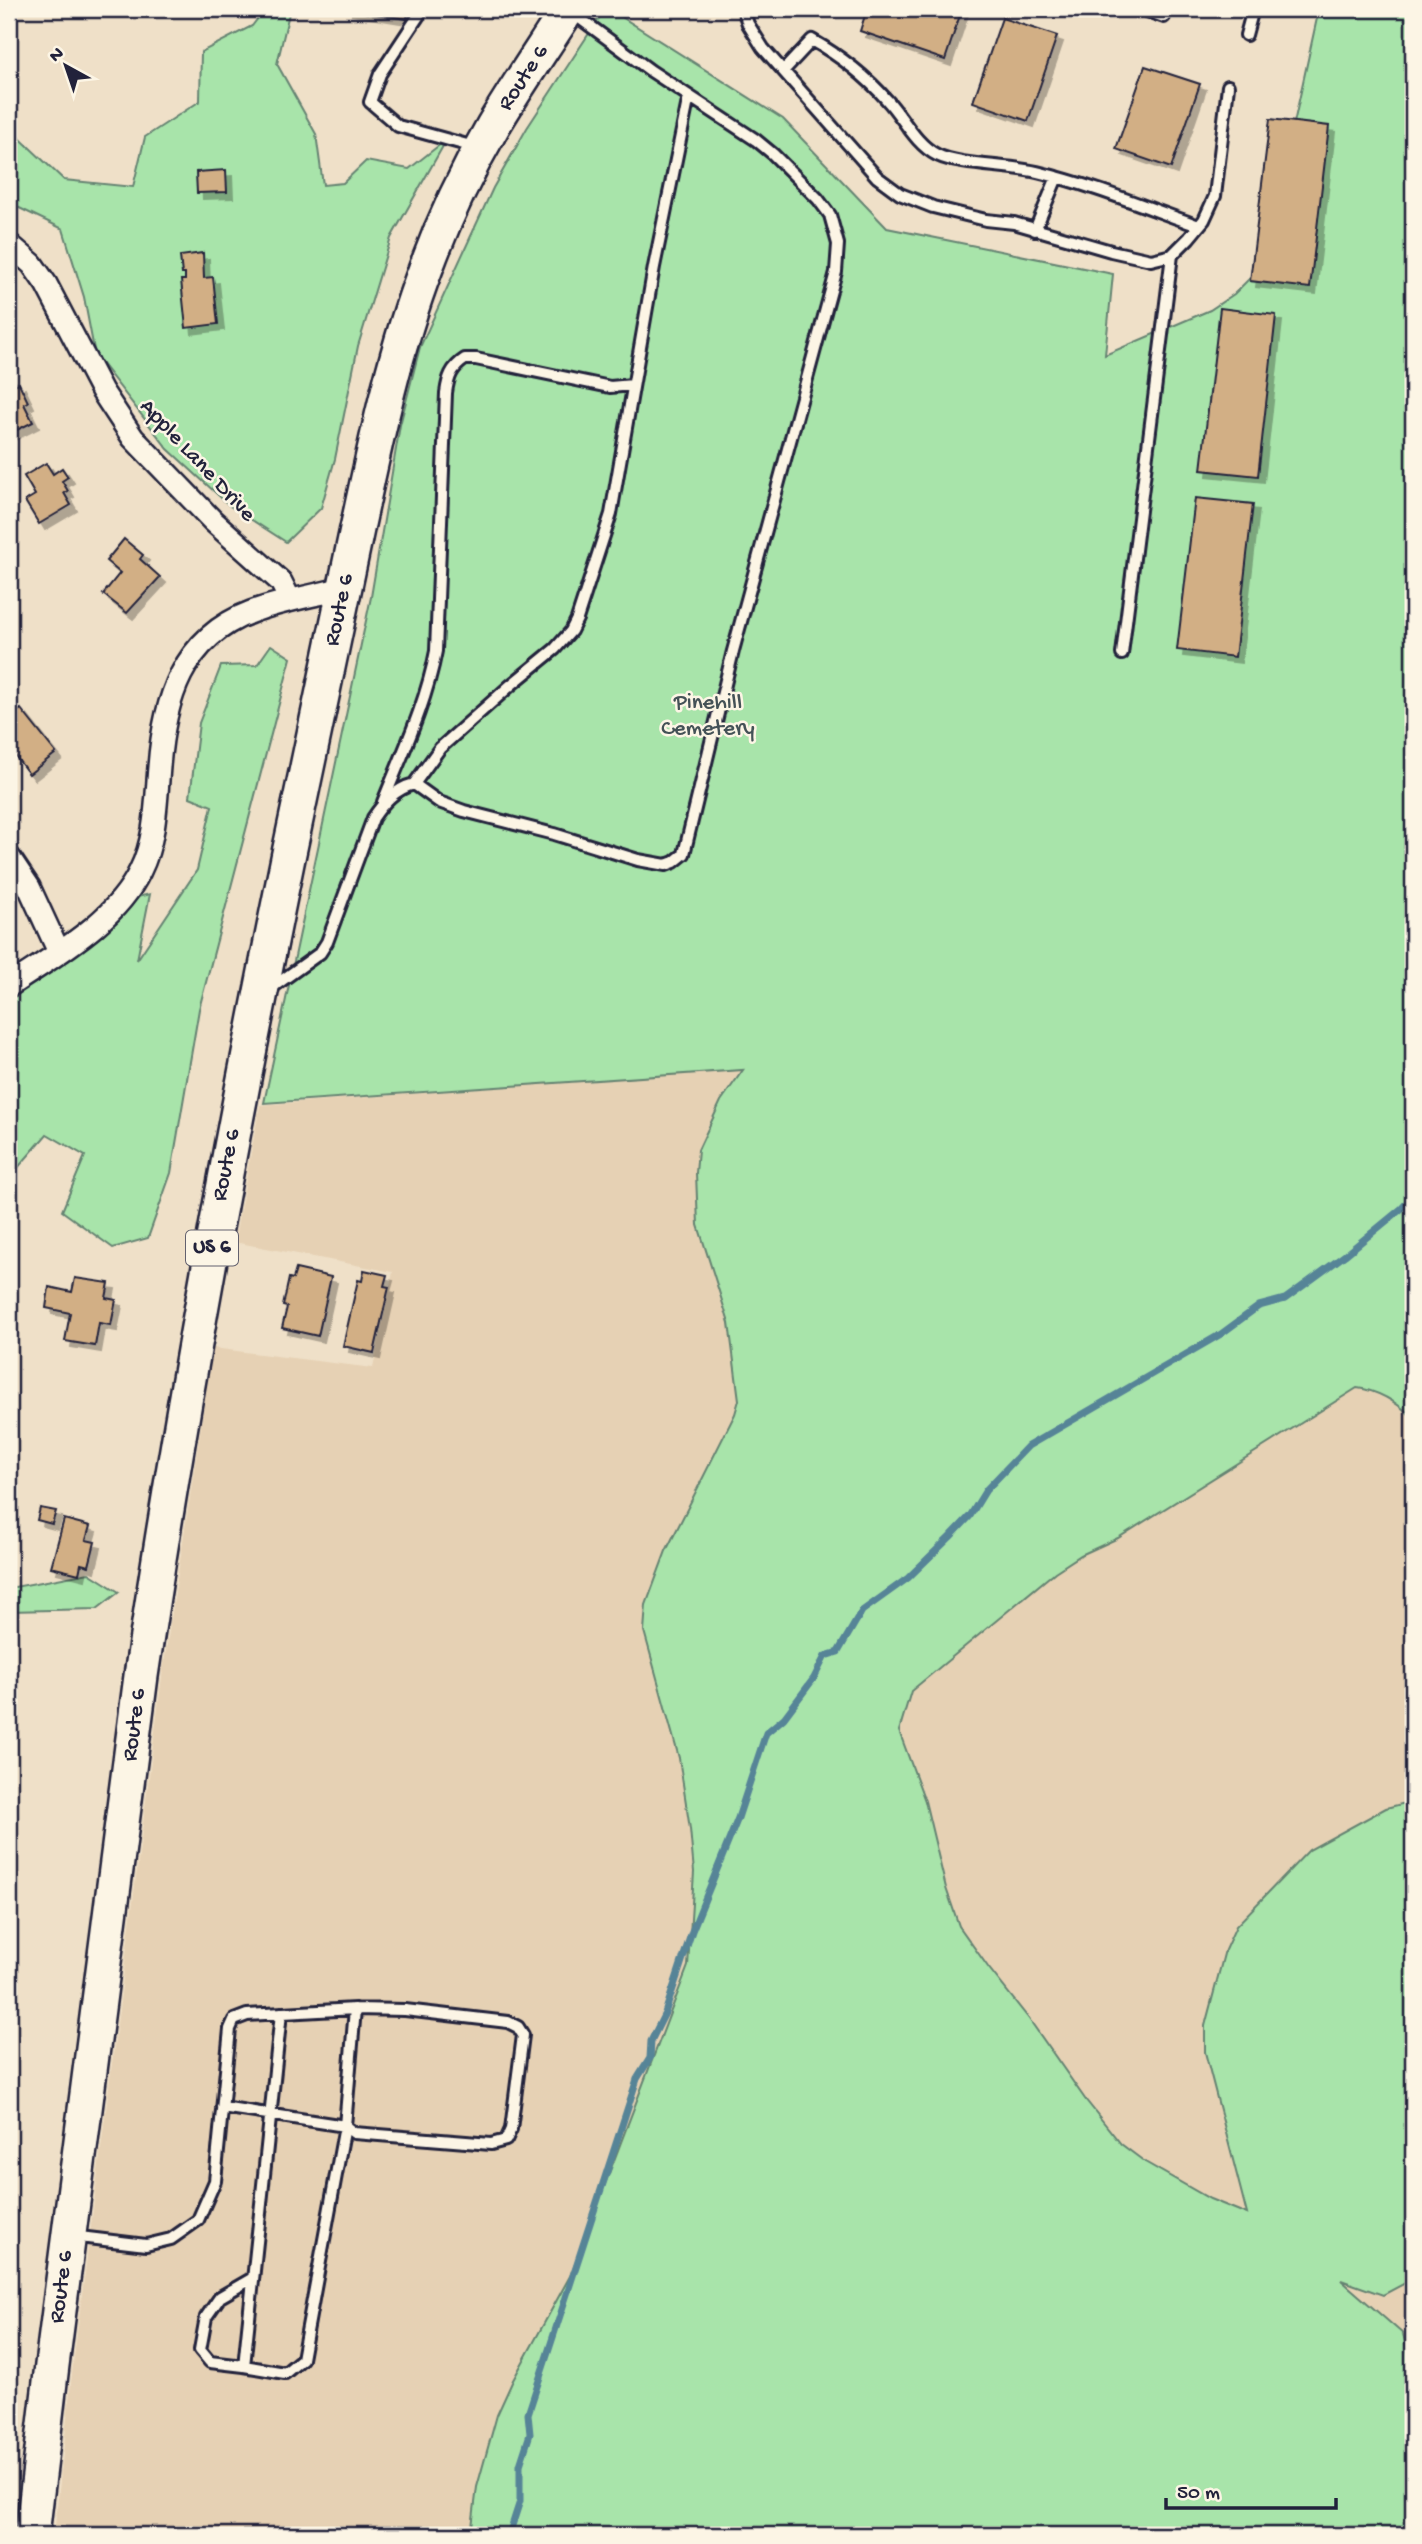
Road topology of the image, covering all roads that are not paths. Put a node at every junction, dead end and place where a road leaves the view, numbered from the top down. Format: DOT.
graph roads {
  1 [pos="423,9"];
  2 [pos="743,9"];
  3 [pos="1141,9"];
  4 [pos="1167,9"];
  5 [pos="1253,9"];
  6 [pos="559,12"];
  7 [pos="1246,35"];
  8 [pos="784,70"];
  9 [pos="1228,86"];
  10 [pos="689,96"];
  11 [pos="481,149"];
  12 [pos="1058,177"];
  13 [pos="1199,226"];
  14 [pos="1035,230"];
  15 [pos="9,244"];
  16 [pos="1172,255"];
  17 [pos="633,386"];
  18 [pos="344,588"];
  19 [pos="290,600"];
  20 [pos="1122,654"];
  21 [pos="414,784"];
  22 [pos="382,804"];
  23 [pos="9,857"];
  24 [pos="59,952"];
  25 [pos="9,986"];
  26 [pos="260,996"];
  27 [pos="355,2009"];
  28 [pos="281,2014"];
  29 [pos="222,2107"];
  30 [pos="271,2113"];
  31 [pos="345,2126"];
  32 [pos="69,2236"];
  33 [pos="253,2278"];
  34 [pos="243,2366"];
  35 [pos="32,2535"];
  1 -- 11 [label="lane"];
  2 -- 8 [label="lane"];
  3 -- 4 [label="lane"];
  5 -- 7 [label="lane"];
  6 -- 10 [label="lane"];
  6 -- 11 [label="main road, Route 6 / US 6"];
  8 -- 12 [label="lane"];
  8 -- 14 [label="lane"];
  9 -- 13 [label="lane"];
  10 -- 17 [label="lane"];
  10 -- 21 [label="lane"];
  11 -- 18 [label="main road, Route 6 / US 6"];
  12 -- 13 [label="lane"];
  12 -- 14 [label="lane"];
  13 -- 16 [label="lane"];
  14 -- 16 [label="lane"];
  15 -- 19 [label="street, Apple Lane Drive"];
  16 -- 20 [label="lane"];
  17 -- 21 [label="lane"];
  17 -- 22 [label="lane"];
  18 -- 19 [label="street"];
  18 -- 26 [label="main road, Route 6 / US 6"];
  19 -- 24 [label="street"];
  21 -- 22 [label="lane"];
  22 -- 26 [label="lane"];
  23 -- 24 [label="street"];
  24 -- 25 [label="street"];
  26 -- 32 [label="main road, Route 6 / US 6"];
  27 -- 28 [label="lane"];
  27 -- 31 [label="lane"];
  27 -- 31 [label="lane"];
  28 -- 29 [label="lane"];
  28 -- 30 [label="lane"];
  29 -- 30 [label="lane"];
  29 -- 32 [label="lane"];
  30 -- 31 [label="lane"];
  30 -- 33 [label="lane"];
  31 -- 34 [label="lane"];
  32 -- 35 [label="main road, Route 6 / US 6"];
  33 -- 34 [label="lane"];
  33 -- 34 [label="lane"];
}
